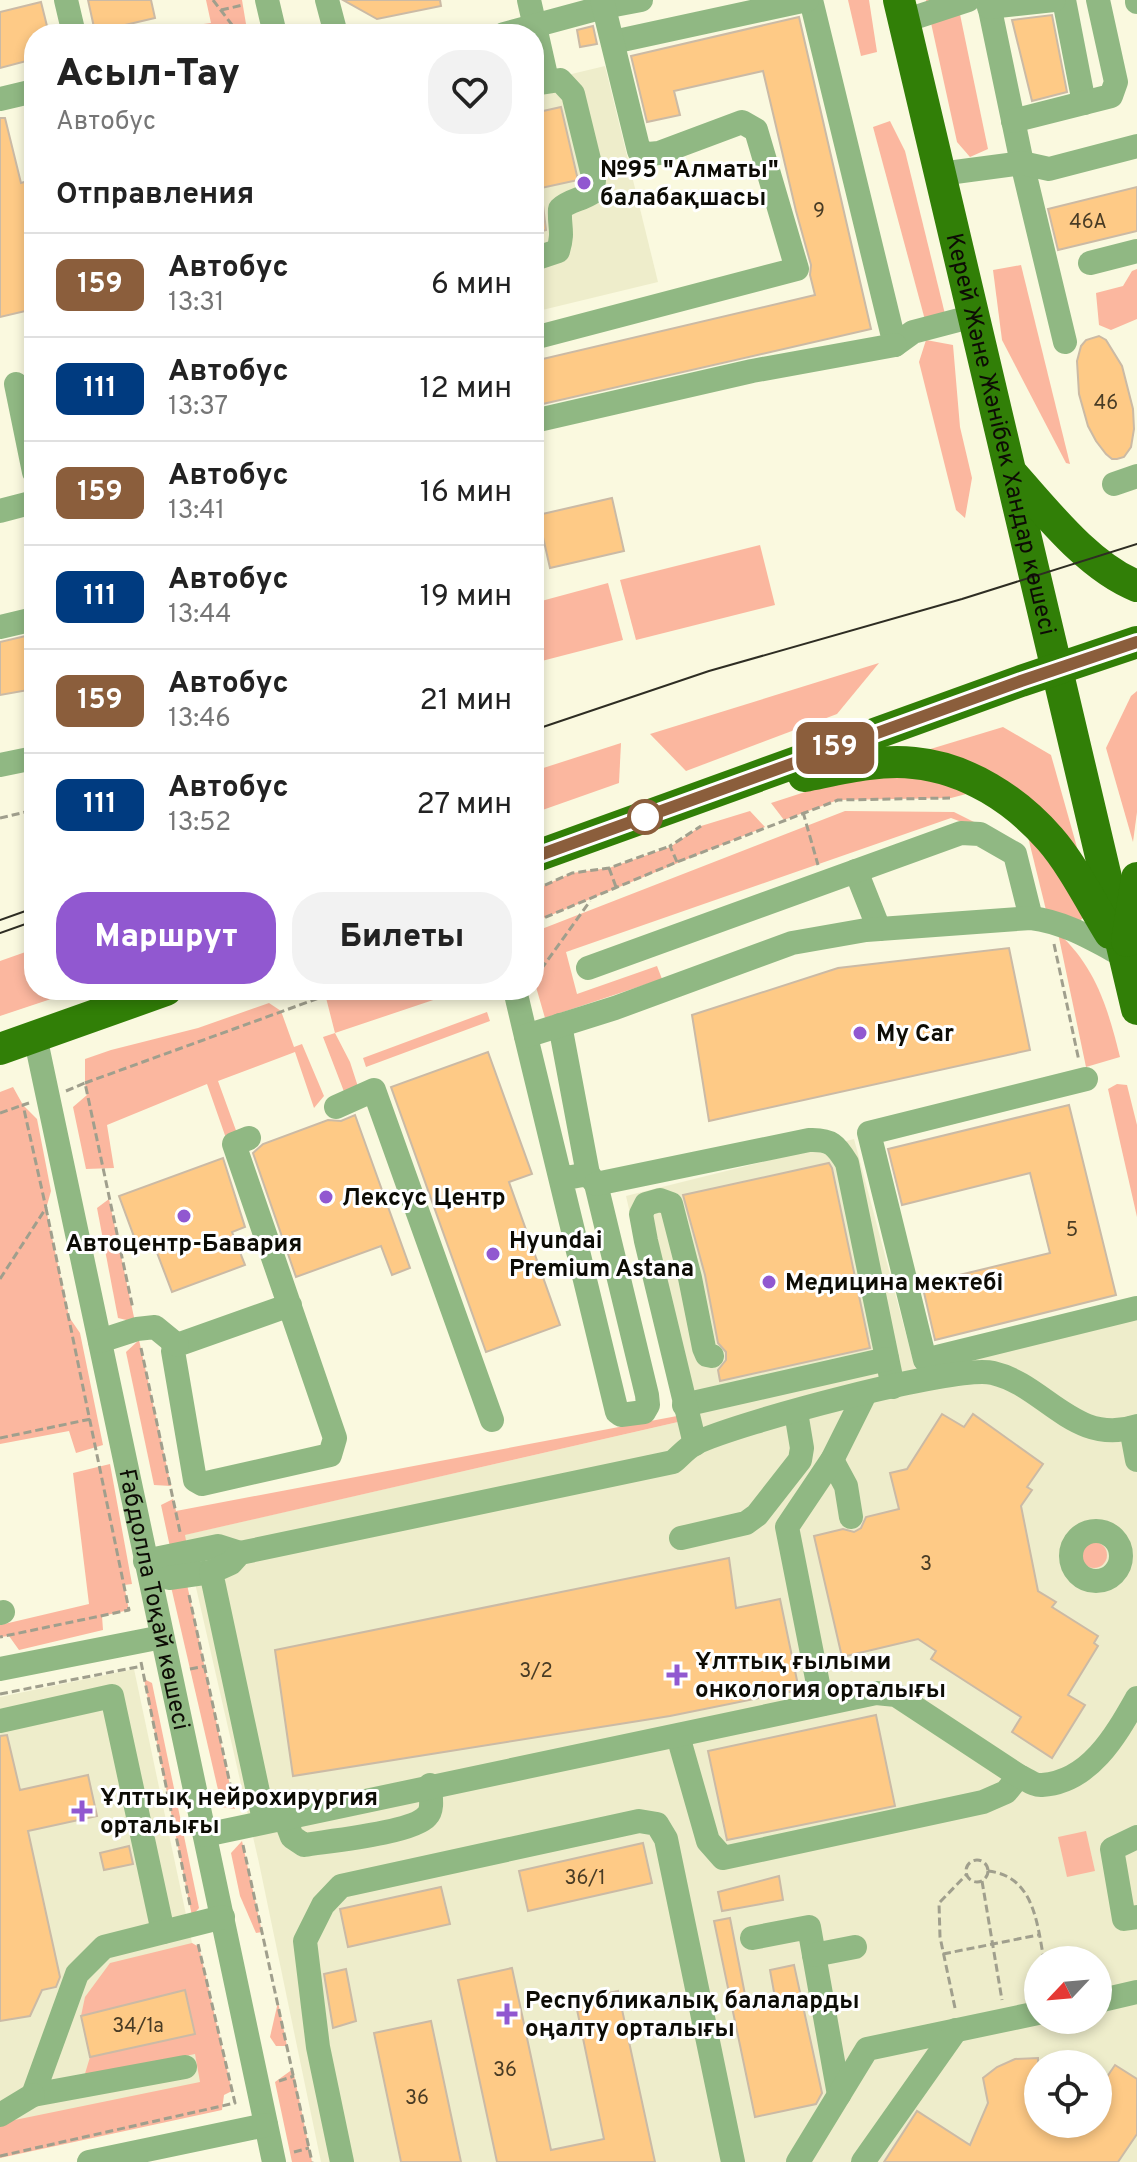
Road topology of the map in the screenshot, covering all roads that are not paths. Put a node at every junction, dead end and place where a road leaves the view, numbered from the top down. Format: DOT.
graph roads {
  1 [pos="66,0"];
  2 [pos="327,0"];
  3 [pos="529,0"];
  4 [pos="641,0"];
  5 [pos="809,0"];
  6 [pos="1054,0"];
  7 [pos="1064,0"];
  8 [pos="1098,0"];
  9 [pos="255,2"];
  10 [pos="982,2"];
  11 [pos="603,3"];
  12 [pos="901,11"];
  13 [pos="72,24"];
  14 [pos="266,24"];
  15 [pos="333,24"];
  16 [pos="533,24"];
  17 [pos="543,24"];
  18 [pos="613,42"];
  19 [pos="544,82"];
  20 [pos="1137,89"];
  21 [pos="24,93"];
  22 [pos="1112,95"];
  23 [pos="0,99"];
  24 [pos="1084,103"];
  25 [pos="1013,121"];
  26 [pos="1137,146"];
  27 [pos="1022,163"];
  28 [pos="940,174"];
  29 [pos="1137,251"];
  30 [pos="544,256"];
  31 [pos="1090,263"];
  32 [pos="974,316"];
  33 [pos="544,335"];
  34 [pos="1065,342"];
  35 [pos="895,345"];
  36 [pos="17,384"];
  37 [pos="544,419"];
  38 [pos="24,420"];
  39 [pos="1011,472"];
  40 [pos="1137,476"];
  41 [pos="1114,484"];
  42 [pos="24,505"];
  43 [pos="0,511"];
  44 [pos="1137,586"];
  45 [pos="24,621"];
  46 [pos="0,627"];
  47 [pos="1137,642"];
  48 [pos="1057,670"];
  49 [pos="24,760"];
  50 [pos="0,765"];
  51 [pos="714,792"];
  52 [pos="544,853"];
  53 [pos="856,871"];
  54 [pos="1137,878"];
  55 [pos="1040,919"];
  56 [pos="879,929"];
  57 [pos="1124,956"];
  58 [pos="588,968"];
  59 [pos="138,1000"];
  60 [pos="517,1000"];
  61 [pos="1137,1009"];
  62 [pos="560,1025"];
  63 [pos="35,1036"];
  64 [pos="526,1036"];
  65 [pos="0,1049"];
  66 [pos="1085,1079"];
  67 [pos="336,1107"];
  68 [pos="234,1143"];
  69 [pos="650,1174"];
  70 [pos="561,1179"];
  71 [pos="592,1179"];
  72 [pos="671,1204"];
  73 [pos="290,1305"];
  74 [pos="1137,1308"];
  75 [pos="100,1341"];
  76 [pos="177,1345"];
  77 [pos="712,1356"];
  78 [pos="887,1359"];
  79 [pos="893,1387"];
  80 [pos="865,1394"];
  81 [pos="684,1405"];
  82 [pos="796,1412"];
  83 [pos="492,1420"];
  84 [pos="1134,1427"];
  85 [pos="695,1444"];
  86 [pos="832,1460"];
  87 [pos="1137,1460"];
  88 [pos="851,1517"];
  89 [pos="681,1538"];
  90 [pos="240,1553"];
  91 [pos="145,1561"];
  92 [pos="180,1569"];
  93 [pos="211,1572"];
  94 [pos="162,1637"];
  95 [pos="0,1669"];
  96 [pos="1137,1698"];
  97 [pos="822,1704"];
  98 [pos="0,1721"];
  99 [pos="1130,1724"];
  100 [pos="678,1736"];
  101 [pos="1019,1776"];
  102 [pos="430,1785"];
  103 [pos="274,1818"];
  104 [pos="205,1835"];
  105 [pos="1137,1837"];
  106 [pos="223,1917"];
  107 [pos="1137,1917"];
  108 [pos="163,1932"];
  109 [pos="752,1938"];
  110 [pos="855,1947"];
  111 [pos="814,1955"];
  112 [pos="1137,1992"];
  113 [pos="1112,1998"];
  114 [pos="1024,2016"];
  115 [pos="957,2030"];
  116 [pos="185,2067"];
  117 [pos="33,2095"];
  118 [pos="839,2095"];
  119 [pos="0,2115"];
  120 [pos="266,2125"];
  121 [pos="282,2157"];
  122 [pos="89,2162"];
  123 [pos="342,2162"];
  124 [pos="733,2162"];
  125 [pos="798,2162"];
  126 [pos="863,2162"];
  1 -- 13 [label="street"];
  2 -- 15 [label="street"];
  3 -- 16 [label="street"];
  4 -- 11 [label="street"];
  5 -- 18 [label="street"];
  5 -- 35 [label="street"];
  6 -- 10 [label="street"];
  7 -- 24 [label="street"];
  8 -- 22 [label="street"];
  9 -- 14 [label="street"];
  10 -- 12 [label="street"];
  10 -- 25 [label="street"];
  11 -- 17 [label="street"];
  11 -- 18 [label="street"];
  12 -- 28 [label="main road, Керей Және Жәнібек Хандар көшесі"];
  18 -- 33 [label="street"];
  19 -- 30 [label="street"];
  20 -- 22 [label="street"];
  21 -- 23 [label="street"];
  22 -- 24 [label="street"];
  24 -- 25 [label="street"];
  25 -- 27 [label="street"];
  26 -- 27 [label="street"];
  27 -- 28 [label="street"];
  27 -- 34 [label="street"];
  28 -- 32 [label="main road, Керей Және Жәнібек Хандар көшесі"];
  29 -- 31 [label="street"];
  32 -- 35 [label="street"];
  32 -- 39 [label="main road, Керей Және Жәнібек Хандар көшесі"];
  35 -- 37 [label="street"];
  36 -- 38 [label="street"];
  39 -- 44 [label="main road"];
  39 -- 48 [label="main road, Керей Және Жәнібек Хандар көшесі"];
  40 -- 41 [label="street"];
  42 -- 43 [label="street"];
  45 -- 46 [label="street"];
  47 -- 48 [label="main road"];
  48 -- 51 [label="main road"];
  48 -- 57 [label="main road, Керей Және Жәнібек Хандар көшесі"];
  49 -- 50 [label="street"];
  51 -- 52 [label="main road"];
  51 -- 57 [label="main road"];
  53 -- 55 [label="street"];
  53 -- 56 [label="street"];
  53 -- 58 [label="street"];
  54 -- 57 [label="main road"];
  55 -- 56 [label="street"];
  55 -- 57 [label="street"];
  56 -- 62 [label="street"];
  57 -- 61 [label="main road, Керей Және Жәнібек Хандар көшесі"];
  59 -- 63 [label="main road"];
  60 -- 64 [label="street"];
  62 -- 64 [label="street"];
  62 -- 71 [label="street"];
  63 -- 65 [label="main road"];
  63 -- 75 [label="street, Ғабдолла Тоқай көшесі"];
  64 -- 70 [label="street"];
  66 -- 74 [label="street"];
  67 -- 83 [label="street"];
  68 -- 73 [label="street"];
  69 -- 71 [label="street"];
  69 -- 72 [label="street"];
  69 -- 78 [label="street"];
  70 -- 71 [label="street"];
  70 -- 71 [label="street"];
  72 -- 77 [label="street"];
  72 -- 81 [label="street"];
  73 -- 76 [label="street"];
  73 -- 76 [label="street"];
  75 -- 76 [label="street"];
  75 -- 91 [label="street, Ғабдолла Тоқай көшесі"];
  78 -- 79 [label="street"];
  78 -- 81 [label="street"];
  79 -- 80 [label="street"];
  79 -- 84 [label="street"];
  80 -- 82 [label="street"];
  80 -- 86 [label="street"];
  81 -- 85 [label="street"];
  82 -- 85 [label="street"];
  82 -- 89 [label="street"];
  84 -- 87 [label="street"];
  85 -- 90 [label="street"];
  86 -- 88 [label="street"];
  86 -- 97 [label="street"];
  90 -- 92 [label="street"];
  90 -- 93 [label="street"];
  91 -- 92 [label="street"];
  91 -- 94 [label="street, Ғабдолла Тоқай көшесі"];
  92 -- 93 [label="street"];
  93 -- 103 [label="street"];
  94 -- 95 [label="street"];
  94 -- 104 [label="street, Ғабдолла Тоқай көшесі"];
  96 -- 99 [label="street"];
  97 -- 100 [label="street"];
  97 -- 101 [label="street"];
  98 -- 108 [label="street"];
  99 -- 101 [label="street"];
  100 -- 101 [label="street"];
  100 -- 102 [label="street"];
  102 -- 103 [label="street"];
  102 -- 103 [label="street"];
  103 -- 104 [label="street"];
  104 -- 106 [label="street, Ғабдолла Тоқай көшесі"];
  105 -- 107 [label="street"];
  106 -- 108 [label="street"];
  106 -- 120 [label="street, Ғабдолла Тоқай көшесі"];
  108 -- 117 [label="street"];
  109 -- 111 [label="street"];
  110 -- 111 [label="street"];
  111 -- 118 [label="street"];
  112 -- 113 [label="street"];
  114 -- 115 [label="street"];
  115 -- 118 [label="street"];
  115 -- 126 [label="street"];
  116 -- 117 [label="street"];
  117 -- 119 [label="street"];
  118 -- 125 [label="street"];
  120 -- 121 [label="street, Ғабдолла Тоқай көшесі"];
  120 -- 122 [label="street"];
  123 -- 124 [label="street"];
}
